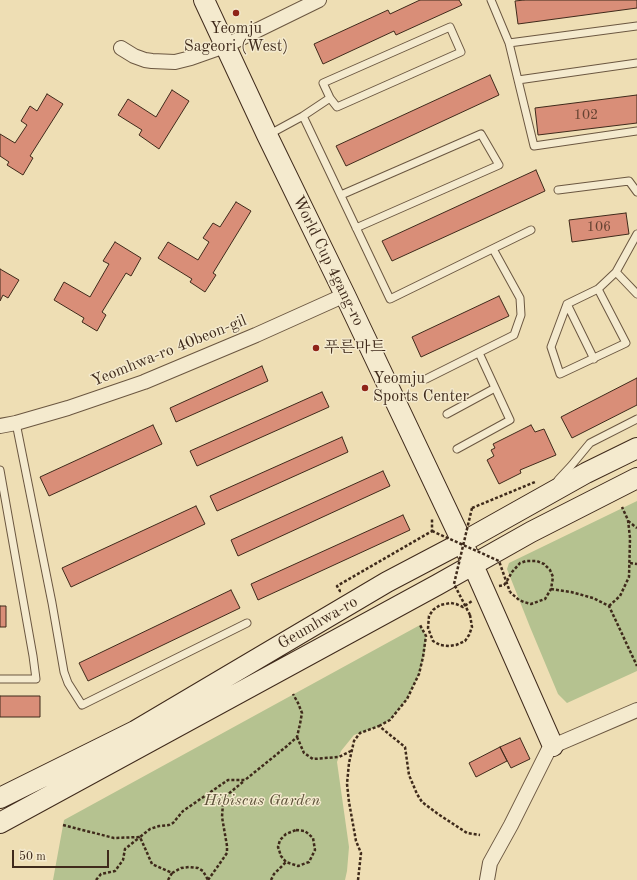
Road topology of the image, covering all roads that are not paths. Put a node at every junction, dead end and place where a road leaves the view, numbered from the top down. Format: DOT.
graph roads {
  1 [pos="204,0"];
  2 [pos="491,0"];
  3 [pos="316,1"];
  4 [pos="637,26"];
  5 [pos="509,43"];
  6 [pos="225,46"];
  7 [pos="121,48"];
  8 [pos="637,64"];
  9 [pos="518,80"];
  10 [pos="330,98"];
  11 [pos="303,116"];
  12 [pos="637,131"];
  13 [pos="267,135"];
  14 [pos="558,190"];
  15 [pos="637,192"];
  16 [pos="340,195"];
  17 [pos="356,228"];
  18 [pos="531,230"];
  19 [pos="637,234"];
  20 [pos="493,249"];
  21 [pos="616,272"];
  22 [pos="598,289"];
  23 [pos="637,294"];
  24 [pos="346,295"];
  25 [pos="567,304"];
  26 [pos="479,353"];
  27 [pos="594,359"];
  28 [pos="426,379"];
  29 [pos="495,388"];
  30 [pos="447,414"];
  31 [pos="637,419"];
  32 [pos="16,423"];
  33 [pos="0,426"];
  34 [pos="637,448"];
  35 [pos="457,449"];
  36 [pos="0,470"];
  37 [pos="637,478"];
  38 [pos="539,489"];
  39 [pos="463,544"];
  40 [pos="473,565"];
  41 [pos="247,623"];
  42 [pos="0,679"];
  43 [pos="637,710"];
  44 [pos="553,746"];
  45 [pos="0,798"];
  46 [pos="0,823"];
  47 [pos="487,880"];
  1 -- 6 [label="main road, World Cup 4gang-ro"];
  2 -- 5 [label="lane"];
  3 -- 6 [label="street"];
  4 -- 5 [label="lane"];
  5 -- 9 [label="lane"];
  6 -- 7 [label="street"];
  6 -- 13 [label="main road, World Cup 4gang-ro"];
  8 -- 9 [label="lane"];
  9 -- 12 [label="lane"];
  10 -- 10 [label="lane"];
  10 -- 11 [label="lane"];
  11 -- 13 [label="lane"];
  11 -- 16 [label="lane"];
  13 -- 24 [label="main road, World Cup 4gang-ro"];
  14 -- 15 [label="lane"];
  16 -- 17 [label="lane"];
  16 -- 17 [label="lane"];
  17 -- 20 [label="lane"];
  18 -- 20 [label="lane"];
  19 -- 21 [label="lane"];
  20 -- 26 [label="lane"];
  21 -- 22 [label="lane"];
  21 -- 23 [label="lane"];
  22 -- 25 [label="lane"];
  22 -- 27 [label="lane"];
  24 -- 32 [label="street, Yeomhwa-ro 40beon-gil"];
  24 -- 39 [label="main road, World Cup 4gang-ro"];
  25 -- 27 [label="lane"];
  25 -- 27 [label="lane"];
  26 -- 28 [label="lane"];
  26 -- 29 [label="lane"];
  29 -- 30 [label="lane"];
  29 -- 35 [label="lane"];
  31 -- 38 [label="lane"];
  32 -- 33 [label="street, Yeomhwa-ro 40beon-gil"];
  32 -- 41 [label="lane"];
  34 -- 38 [label="main road, Geumhwa-ro"];
  36 -- 42 [label="lane"];
  37 -- 40 [label="main road, Geumhwa-ro"];
  38 -- 39 [label="main road, Geumhwa-ro"];
  39 -- 40 [label="main road, World Cup 4gang-ro"];
  39 -- 45 [label="main road, Geumhwa-ro"];
  40 -- 44 [label="main road, World Cup 4gang-ro"];
  40 -- 46 [label="main road, Geumhwa-ro"];
  43 -- 44 [label="street"];
  44 -- 47 [label="street"];
}
